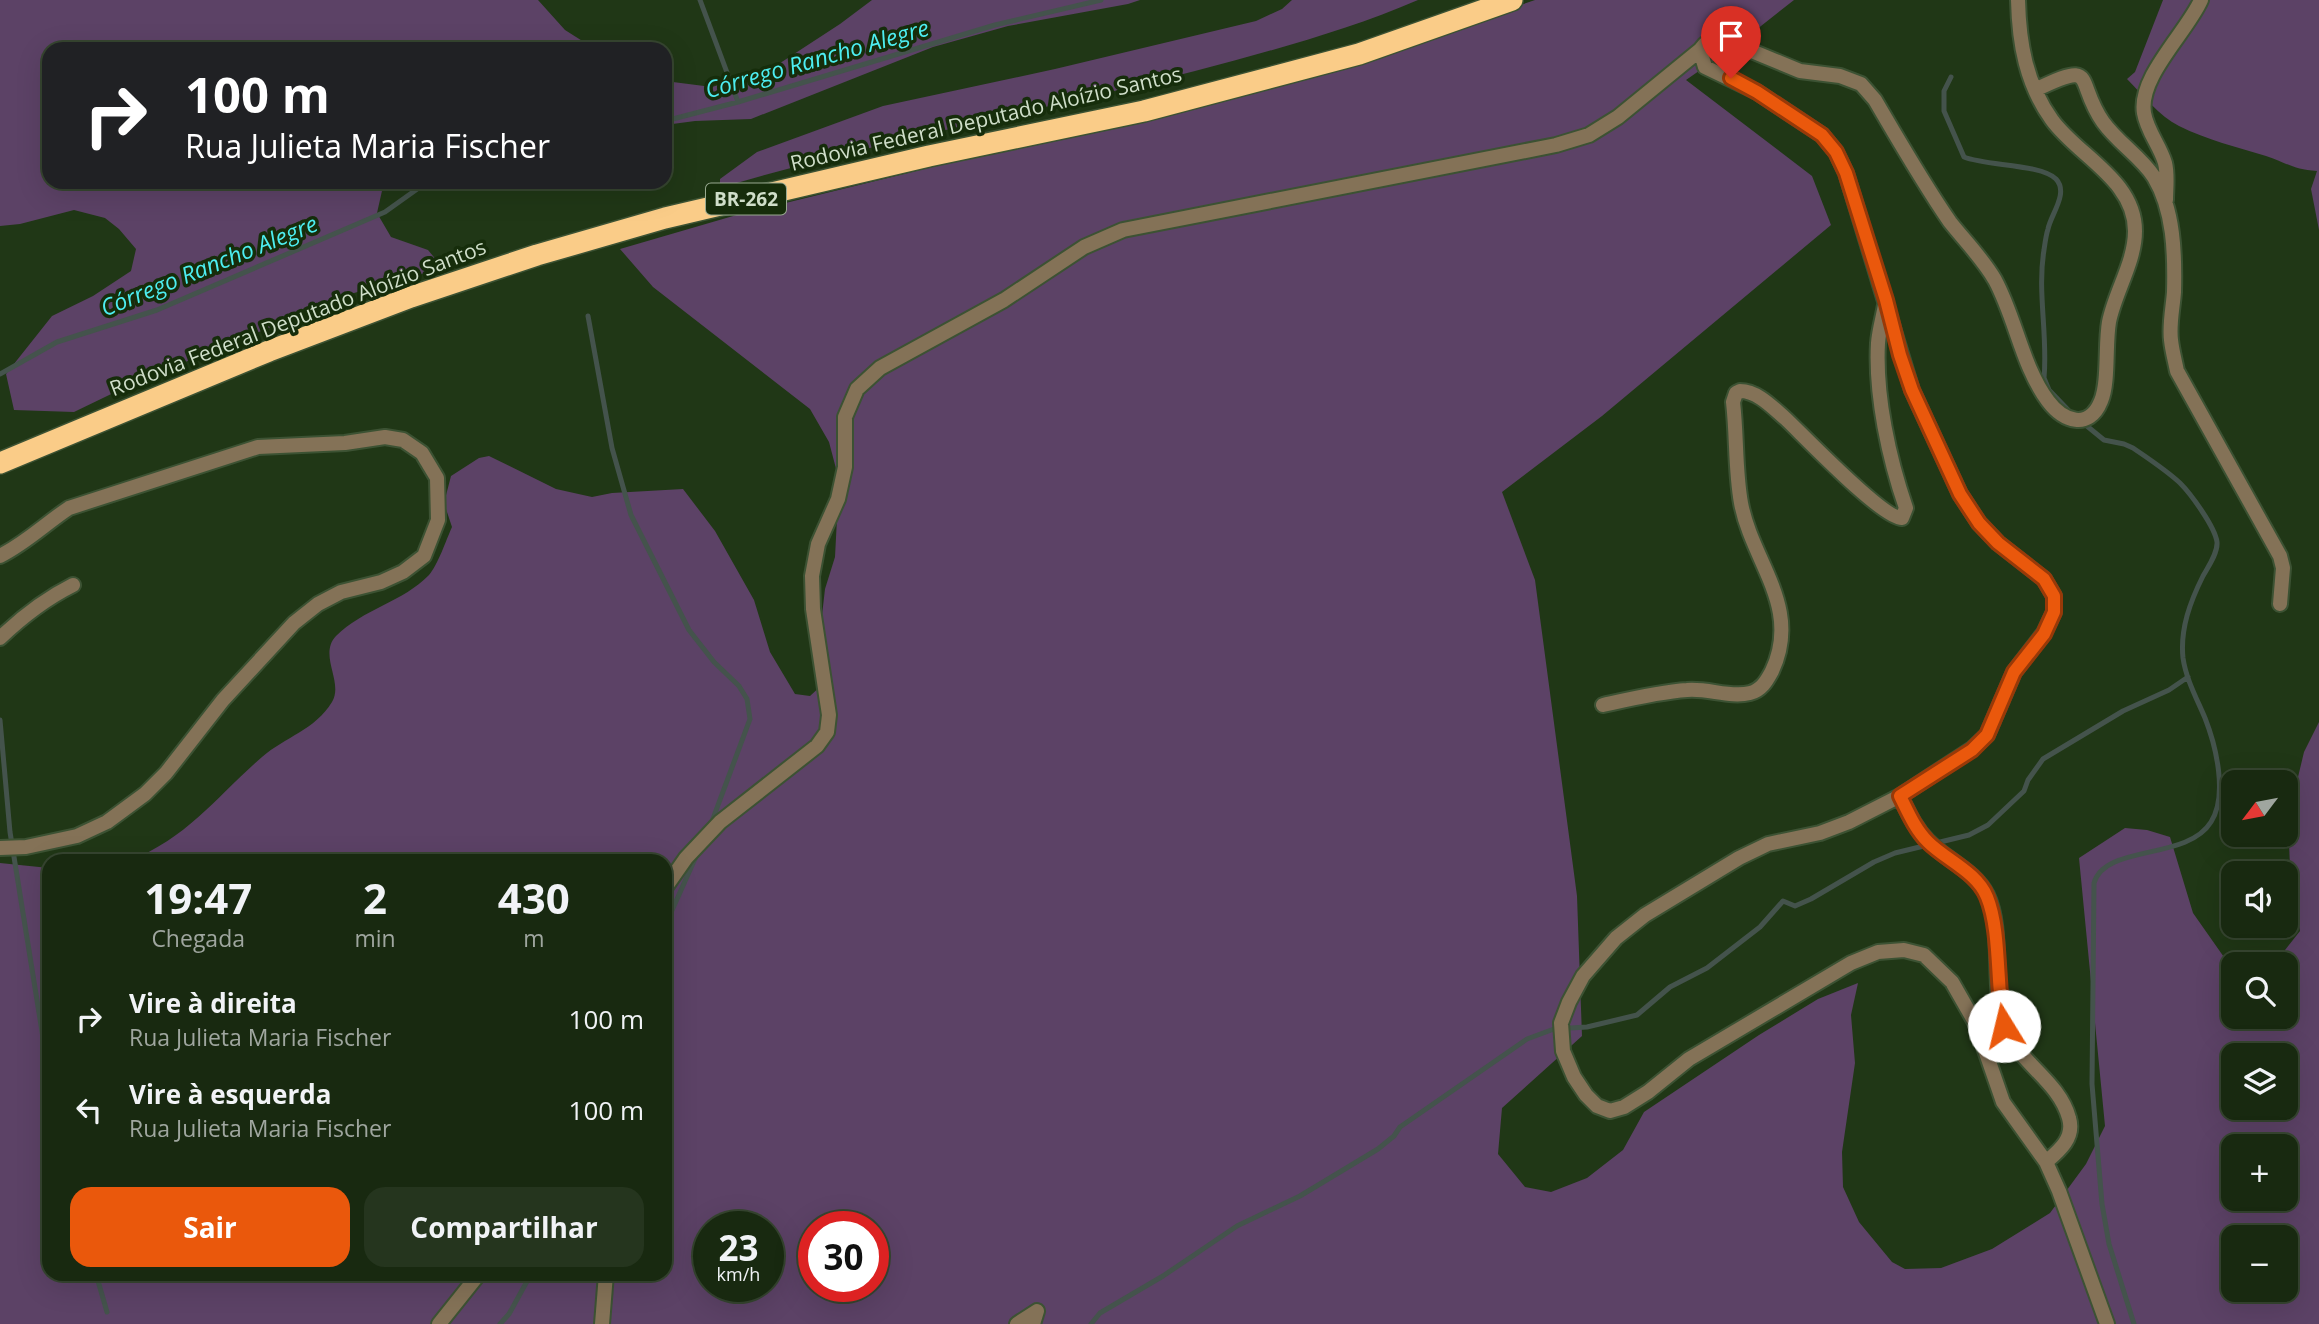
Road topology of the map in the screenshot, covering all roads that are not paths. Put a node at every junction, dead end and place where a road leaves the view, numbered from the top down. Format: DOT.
graph roads {
  1 [pos="1512,0"];
  2 [pos="2018,0"];
  3 [pos="2201,0"];
  4 [pos="1700,50"];
  5 [pos="2035,90"];
  6 [pos="2165,202"];
  7 [pos="1886,300"];
  8 [pos="0,463"];
  9 [pos="0,556"];
  10 [pos="73,585"];
  11 [pos="2280,604"];
  12 [pos="0,638"];
  13 [pos="1603,705"];
  14 [pos="1900,796"];
  15 [pos="0,848"];
  16 [pos="672,878"];
  17 [pos="2046,1162"];
  18 [pos="473,1281"];
  19 [pos="605,1281"];
  20 [pos="439,1324"];
  21 [pos="602,1324"];
  22 [pos="1017,1324"];
  23 [pos="1033,1324"];
  24 [pos="2107,1324"];
  1 -- 8 [label="highway, Rodovia Federal Deputado Aloízio Santos / BR-262"];
  2 -- 5 [label="street"];
  3 -- 6 [label="street"];
  4 -- 5 [label="street"];
  4 -- 7 [label="street"];
  4 -- 16 [label="street"];
  5 -- 6 [label="street"];
  6 -- 11 [label="street"];
  7 -- 13 [label="street"];
  7 -- 14 [label="street"];
  9 -- 15 [label="street"];
  10 -- 12 [label="street"];
  14 -- 17 [label="street"];
  14 -- 17 [label="street"];
  17 -- 24 [label="street"];
  18 -- 20 [label="street"];
  19 -- 21 [label="street"];
  22 -- 23 [label="street"];
}
